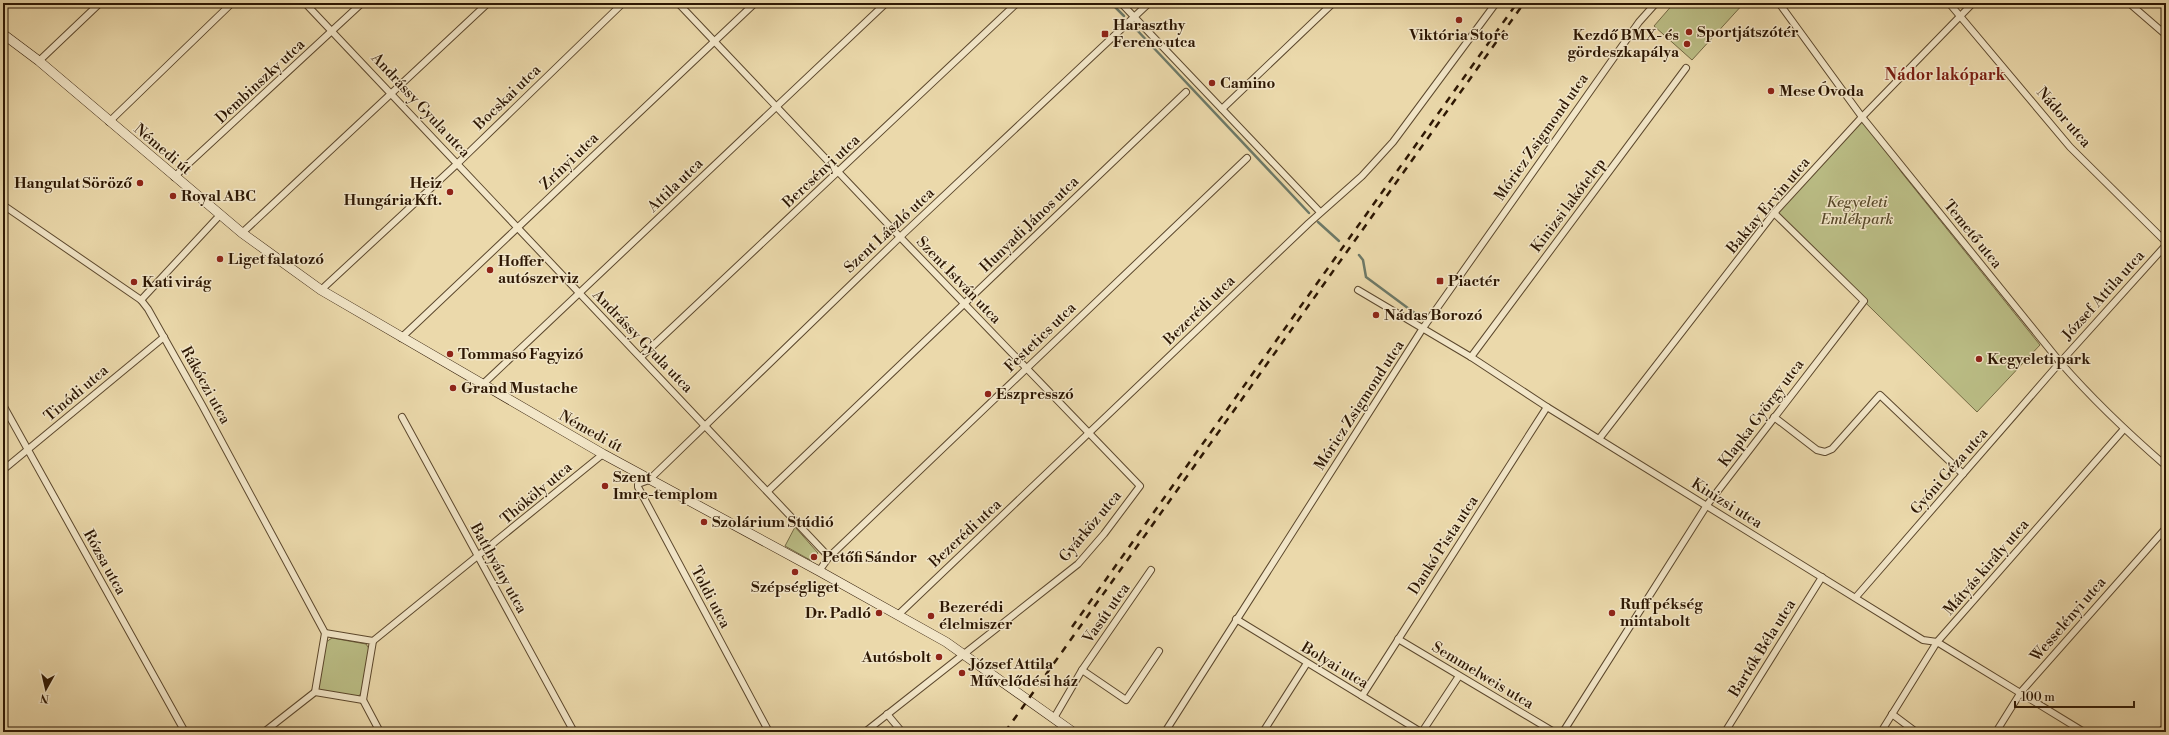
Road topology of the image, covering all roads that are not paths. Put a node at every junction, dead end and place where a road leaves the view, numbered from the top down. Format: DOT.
graph roads {
  1 [pos="100,3"];
  2 [pos="232,3"];
  3 [pos="305,3"];
  4 [pos="362,3"];
  5 [pos="488,3"];
  6 [pos="623,3"];
  7 [pos="678,3"];
  8 [pos="755,3"];
  9 [pos="886,3"];
  10 [pos="1017,3"];
  11 [pos="1121,3"];
  12 [pos="1149,3"];
  13 [pos="1333,3"];
  14 [pos="1495,3"];
  15 [pos="1656,3"];
  16 [pos="1779,3"];
  17 [pos="1949,3"];
  18 [pos="1973,3"];
  19 [pos="2129,3"];
  20 [pos="1961,16"];
  21 [pos="1134,17"];
  22 [pos="333,31"];
  23 [pos="3,34"];
  24 [pos="2166,35"];
  25 [pos="714,41"];
  26 [pos="39,61"];
  27 [pos="1686,68"];
  28 [pos="1186,92"];
  29 [pos="393,94"];
  30 [pos="776,107"];
  31 [pos="1222,109"];
  32 [pos="1862,117"];
  33 [pos="109,122"];
  34 [pos="1248,158"];
  35 [pos="458,163"];
  36 [pos="838,173"];
  37 [pos="174,176"];
  38 [pos="3,205"];
  39 [pos="1320,212"];
  40 [pos="1774,214"];
  41 [pos="220,215"];
  42 [pos="517,229"];
  43 [pos="242,234"];
  44 [pos="900,237"];
  45 [pos="2166,243"];
  46 [pos="321,290"];
  47 [pos="1358,290"];
  48 [pos="579,294"];
  49 [pos="141,300"];
  50 [pos="964,304"];
  51 [pos="1423,328"];
  52 [pos="164,337"];
  53 [pos="401,338"];
  54 [pos="641,357"];
  55 [pos="1471,357"];
  56 [pos="2060,362"];
  57 [pos="1026,368"];
  58 [pos="482,385"];
  59 [pos="3,405"];
  60 [pos="1547,407"];
  61 [pos="402,417"];
  62 [pos="1774,417"];
  63 [pos="705,424"];
  64 [pos="2124,429"];
  65 [pos="1090,434"];
  66 [pos="1599,439"];
  67 [pos="28,450"];
  68 [pos="603,454"];
  69 [pos="2166,466"];
  70 [pos="3,470"];
  71 [pos="1963,474"];
  72 [pos="649,480"];
  73 [pos="1140,486"];
  74 [pos="768,491"];
  75 [pos="1707,505"];
  76 [pos="2166,528"];
  77 [pos="478,557"];
  78 [pos="830,557"];
  79 [pos="1151,570"];
  80 [pos="819,571"];
  81 [pos="1822,577"];
  82 [pos="1856,597"];
  83 [pos="898,615"];
  84 [pos="1236,619"];
  85 [pos="325,632"];
  86 [pos="1398,639"];
  87 [pos="373,641"];
  88 [pos="1937,642"];
  89 [pos="1159,651"];
  90 [pos="964,654"];
  91 [pos="1306,663"];
  92 [pos="1082,670"];
  93 [pos="1459,676"];
  94 [pos="315,692"];
  95 [pos="2021,692"];
  96 [pos="1362,696"];
  97 [pos="363,700"];
  98 [pos="887,714"];
  99 [pos="1892,714"];
  100 [pos="1054,718"];
  101 [pos="2166,726"];
  102 [pos="185,732"];
  103 [pos="264,732"];
  104 [pos="380,732"];
  105 [pos="574,732"];
  106 [pos="769,732"];
  107 [pos="865,732"];
  108 [pos="902,732"];
  109 [pos="1073,732"];
  110 [pos="1165,732"];
  111 [pos="1264,732"];
  112 [pos="1421,732"];
  113 [pos="1554,732"];
  114 [pos="1563,732"];
  115 [pos="1724,732"];
  116 [pos="1881,732"];
  117 [pos="1916,732"];
  118 [pos="1996,732"];
  119 [pos="2084,732"];
  120 [pos="2160,732"];
  1 -- 26 [label="street"];
  2 -- 33 [label="street"];
  3 -- 22 [label="street, Andrássy Gyula utca"];
  4 -- 22 [label="street, Dembinszky utca"];
  5 -- 29 [label="street"];
  6 -- 35 [label="street, Bocskai utca"];
  7 -- 25 [label="street, Szent István utca"];
  8 -- 25 [label="street, Zrínyi utca"];
  9 -- 30 [label="street, Attila utca"];
  10 -- 36 [label="street, Bercsényi utca"];
  11 -- 21 [label="street"];
  12 -- 21 [label="street, Szent László utca"];
  13 -- 31 [label="street"];
  14 -- 39 [label="street, Bezerédi utca"];
  15 -- 51 [label="street, Móricz Zsigmond utca"];
  16 -- 32 [label="street, Temető utca"];
  17 -- 20 [label="street, Nádor utca"];
  18 -- 20 [label="street, Baktay Ervin utca"];
  19 -- 24 [label="street"];
  20 -- 32 [label="street, Baktay Ervin utca"];
  20 -- 45 [label="street, Nádor utca"];
  21 -- 31 [label="street"];
  21 -- 44 [label="street, Szent László utca"];
  22 -- 29 [label="street, Andrássy Gyula utca"];
  22 -- 37 [label="street, Dembinszky utca"];
  23 -- 26 [label="main road, Némedi út"];
  25 -- 30 [label="street, Szent István utca"];
  25 -- 42 [label="street, Zrínyi utca"];
  26 -- 33 [label="main road, Némedi út"];
  27 -- 55 [label="street, Kinizsi lakótelep"];
  28 -- 50 [label="street, Hunyadi János utca"];
  29 -- 35 [label="street, Andrássy Gyula utca"];
  29 -- 43 [label="street"];
  30 -- 36 [label="street, Szent István utca"];
  30 -- 48 [label="street, Attila utca"];
  31 -- 39 [label="street"];
  32 -- 40 [label="street, Baktay Ervin utca"];
  32 -- 56 [label="street, Temető utca"];
  33 -- 37 [label="main road, Némedi út"];
  34 -- 57 [label="street, Festetics utca"];
  35 -- 42 [label="street, Andrássy Gyula utca"];
  35 -- 46 [label="street, Bocskai utca"];
  36 -- 44 [label="street, Szent István utca"];
  36 -- 54 [label="street, Bercsényi utca"];
  37 -- 41 [label="main road, Némedi út"];
  38 -- 49 [label="street, Rákóczi utca"];
  39 -- 65 [label="street, Bezerédi utca"];
  40 -- 62 [label="street, Klapka György utca"];
  40 -- 66 [label="street, Baktay Ervin utca"];
  41 -- 43 [label="main road, Némedi út"];
  41 -- 49 [label="street"];
  42 -- 48 [label="street, Andrássy Gyula utca"];
  42 -- 53 [label="street, Zrínyi utca"];
  43 -- 46 [label="main road, Némedi út"];
  44 -- 50 [label="street, Szent István utca"];
  44 -- 63 [label="street, Szent László utca"];
  45 -- 56 [label="street, József Attila utca"];
  46 -- 53 [label="main road, Némedi út"];
  47 -- 51 [label="street, Kinizsi utca"];
  48 -- 54 [label="street, Andrássy Gyula utca"];
  48 -- 58 [label="street, Attila utca"];
  49 -- 52 [label="street, Rákóczi utca"];
  50 -- 57 [label="street, Szent István utca"];
  50 -- 74 [label="street, Hunyadi János utca"];
  51 -- 55 [label="street, Kinizsi utca"];
  51 -- 84 [label="street, Móricz Zsigmond utca"];
  52 -- 67 [label="street, Tinódi utca"];
  52 -- 85 [label="street, Rákóczi utca"];
  53 -- 58 [label="main road, Némedi út"];
  54 -- 63 [label="street, Andrássy Gyula utca"];
  55 -- 60 [label="street, Kinizsi utca"];
  56 -- 64 [label="street, Temető utca"];
  56 -- 71 [label="street, Gyóni Géza utca"];
  57 -- 65 [label="street, Szent István utca"];
  57 -- 78 [label="street, Festetics utca"];
  58 -- 68 [label="main road, Némedi út"];
  59 -- 67 [label="street, Rózsa utca"];
  60 -- 66 [label="street, Kinizsi utca"];
  60 -- 86 [label="street, Dankó Pista utca"];
  61 -- 77 [label="street, Batthyány utca"];
  62 -- 71 [label="street"];
  62 -- 75 [label="street, Klapka György utca"];
  63 -- 72 [label="street, Szent László utca"];
  63 -- 74 [label="street, Andrássy Gyula utca"];
  64 -- 69 [label="street, Temető utca"];
  64 -- 88 [label="street, Mátyás király utca"];
  65 -- 73 [label="street, Szent István utca"];
  65 -- 83 [label="street, Bezerédi utca"];
  66 -- 75 [label="street, Kinizsi utca"];
  67 -- 70 [label="street, Tinódi utca"];
  67 -- 102 [label="street, Rózsa utca"];
  68 -- 72 [label="main road, Némedi út"];
  68 -- 77 [label="street, Thököly utca"];
  71 -- 82 [label="street, Gyóni Géza utca"];
  72 -- 80 [label="main road, Némedi út"];
  72 -- 106 [label="street, Toldi utca"];
  73 -- 90 [label="street, Gyárköz utca"];
  74 -- 78 [label="street, Andrássy Gyula utca"];
  75 -- 81 [label="street, Kinizsi utca"];
  75 -- 114 [label="street, Klapka György utca"];
  76 -- 95 [label="street, Wesselényi utca"];
  77 -- 87 [label="street, Thököly utca"];
  77 -- 105 [label="street, Batthyány utca"];
  78 -- 80 [label="street, Festetics utca"];
  79 -- 92 [label="street, Vasút utca"];
  80 -- 83 [label="main road, Némedi út"];
  81 -- 82 [label="street, Kinizsi utca"];
  81 -- 115 [label="street, Bartók Béla utca"];
  82 -- 88 [label="street, Kinizsi utca"];
  83 -- 90 [label="main road, Némedi út"];
  84 -- 91 [label="street, Bolyai utca"];
  84 -- 110 [label="street, Móricz Zsigmond utca"];
  85 -- 87 [label="street"];
  85 -- 94 [label="street"];
  86 -- 93 [label="street, Semmelweis utca"];
  86 -- 96 [label="street, Dankó Pista utca"];
  87 -- 97 [label="street"];
  88 -- 95 [label="street, Kinizsi utca"];
  88 -- 99 [label="street, Mátyás király utca"];
  89 -- 92 [label="street"];
  90 -- 98 [label="street, Gyárköz utca"];
  90 -- 100 [label="main road, Némedi út"];
  91 -- 96 [label="street, Bolyai utca"];
  91 -- 111 [label="street"];
  92 -- 100 [label="street, Vasút utca"];
  93 -- 112 [label="street"];
  93 -- 113 [label="street, Semmelweis utca"];
  94 -- 97 [label="street"];
  94 -- 103 [label="street"];
  95 -- 118 [label="street, Wesselényi utca"];
  95 -- 119 [label="street, Kinizsi utca"];
  96 -- 112 [label="street, Bolyai utca"];
  97 -- 104 [label="street"];
  98 -- 107 [label="street, Gyárköz utca"];
  98 -- 108 [label="street"];
  99 -- 116 [label="street, Mátyás király utca"];
  99 -- 117 [label="street"];
  100 -- 109 [label="main road, Némedi út"];
  101 -- 120 [label="street"];
}
